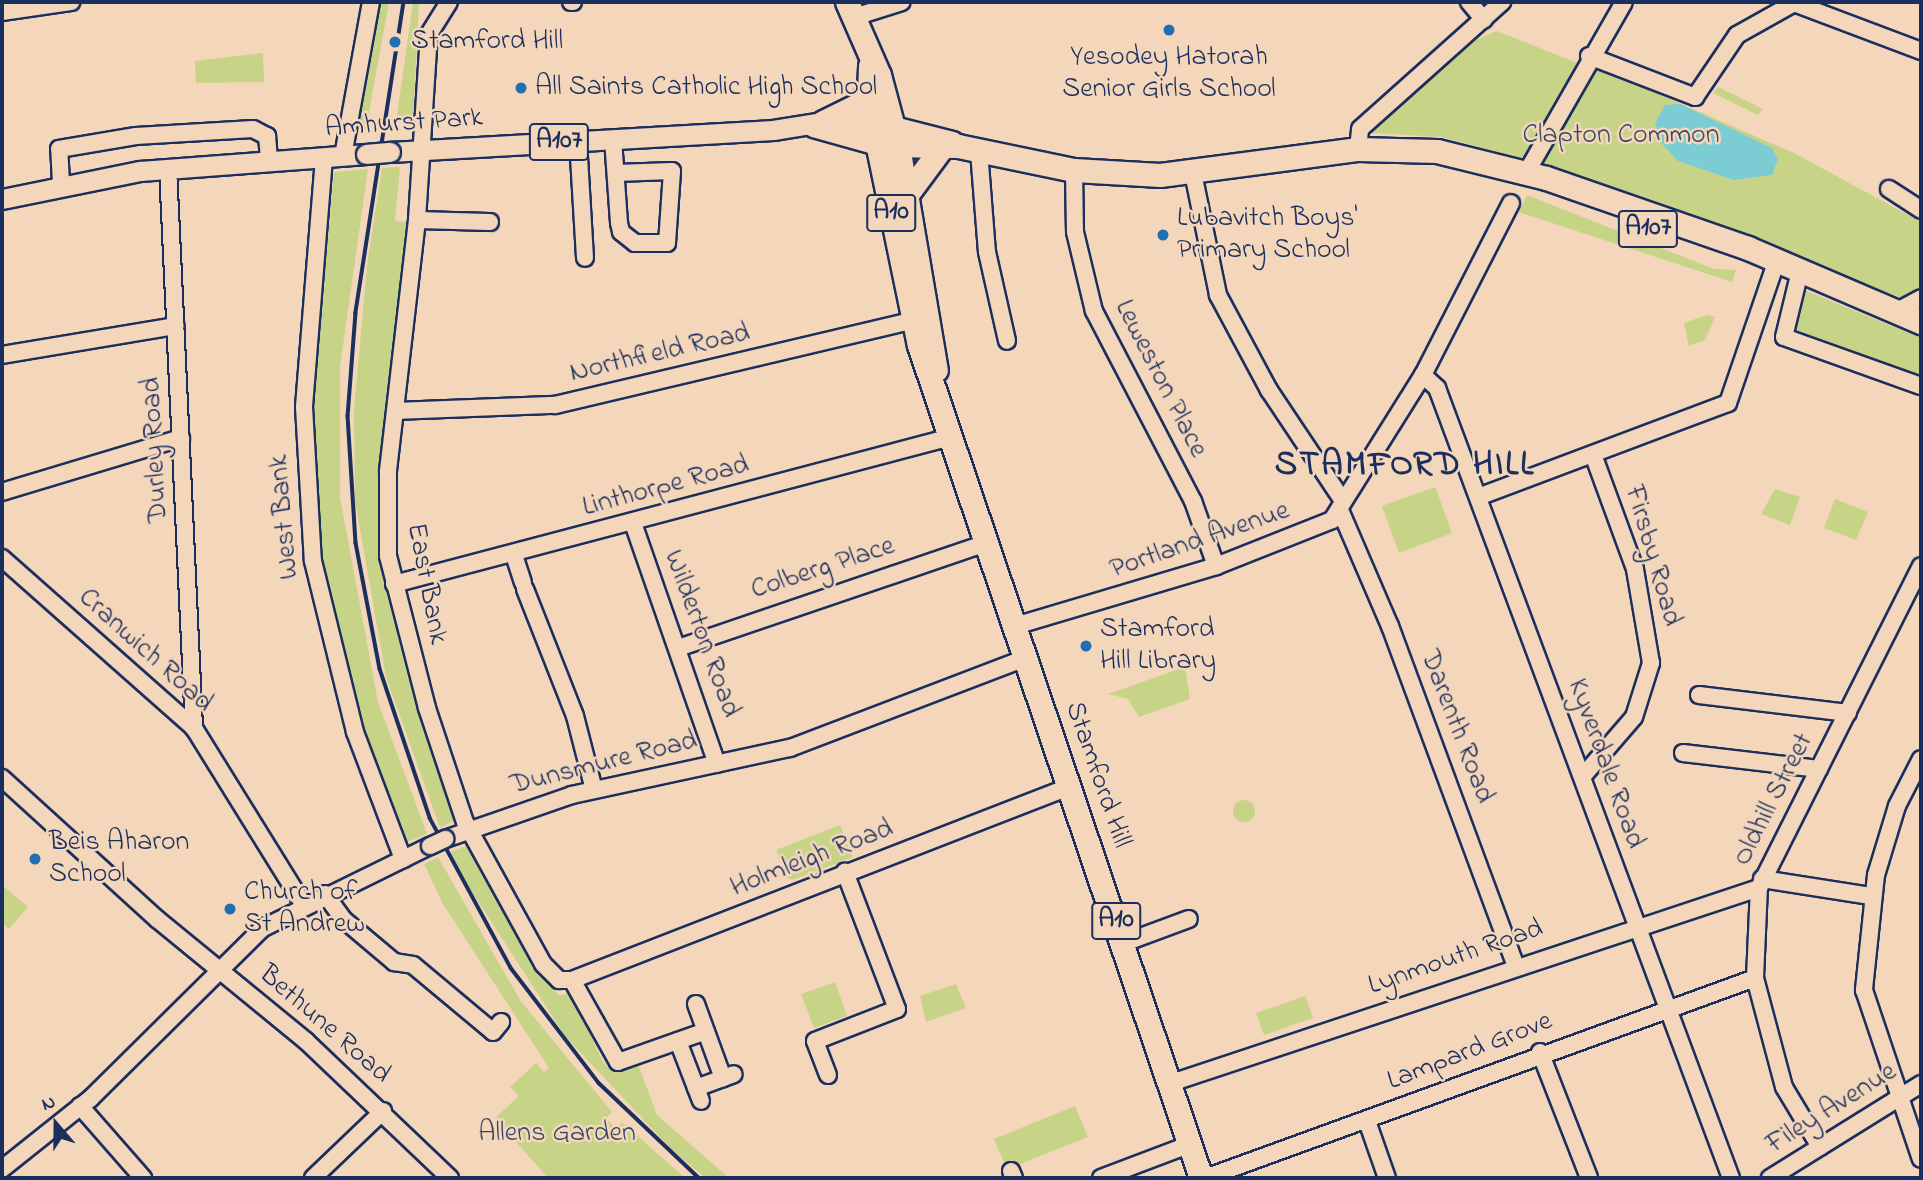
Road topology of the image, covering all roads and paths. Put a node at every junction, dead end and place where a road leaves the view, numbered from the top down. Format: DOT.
graph roads {
  1 [pos="71,2"];
  2 [pos="370,2"];
  3 [pos="449,2"];
  4 [pos="902,2"];
  5 [pos="1469,2"];
  6 [pos="1502,2"];
  7 [pos="1624,2"];
  8 [pos="51,3"];
  9 [pos="849,10"];
  10 [pos="2,12"];
  11 [pos="1485,20"];
  12 [pos="1921,51"];
  13 [pos="1590,55"];
  14 [pos="875,90"];
  15 [pos="818,124"];
  16 [pos="885,135"];
  17 [pos="614,139"];
  18 [pos="578,141"];
  19 [pos="956,145"];
  20 [pos="1359,149"];
  21 [pos="419,150"];
  22 [pos="333,157"];
  23 [pos="269,161"];
  24 [pos="168,168"];
  25 [pos="1074,170"];
  26 [pos="616,173"];
  27 [pos="1193,173"];
  28 [pos="1529,177"];
  29 [pos="61,183"];
  30 [pos="1889,189"];
  31 [pos="908,193"];
  32 [pos="2,199"];
  33 [pos="1511,203"];
  34 [pos="1921,210"];
  35 [pos="417,220"];
  36 [pos="490,222"];
  37 [pos="585,258"];
  38 [pos="910,260"];
  39 [pos="1776,262"];
  40 [pos="1800,271"];
  41 [pos="1921,298"];
  42 [pos="1897,312"];
  43 [pos="922,318"];
  44 [pos="1921,322"];
  45 [pos="176,326"];
  46 [pos="1007,341"];
  47 [pos="2,355"];
  48 [pos="1423,375"];
  49 [pos="1921,386"];
  50 [pos="396,411"];
  51 [pos="951,437"];
  52 [pos="181,438"];
  53 [pos="1594,454"];
  54 [pos="2,492"];
  55 [pos="1478,497"];
  56 [pos="1341,506"];
  57 [pos="633,523"];
  58 [pos="985,543"];
  59 [pos="514,555"];
  60 [pos="2,558"];
  61 [pos="1216,566"];
  62 [pos="1921,566"];
  63 [pos="394,584"];
  64 [pos="1015,626"];
  65 [pos="678,648"];
  66 [pos="1026,658"];
  67 [pos="1699,695"];
  68 [pos="1848,713"];
  69 [pos="194,729"];
  70 [pos="1683,753"];
  71 [pos="1921,759"];
  72 [pos="717,764"];
  73 [pos="1819,769"];
  74 [pos="1583,776"];
  75 [pos="2,778"];
  76 [pos="1070,786"];
  77 [pos="594,790"];
  78 [pos="467,825"];
  79 [pos="403,859"];
  80 [pos="845,872"];
  81 [pos="1760,883"];
  82 [pos="325,894"];
  83 [pos="1871,896"];
  84 [pos="303,904"];
  85 [pos="1189,919"];
  86 [pos="1637,925"];
  87 [pos="1124,943"];
  88 [pos="1516,965"];
  89 [pos="219,970"];
  90 [pos="1755,978"];
  91 [pos="572,981"];
  92 [pos="696,1004"];
  93 [pos="1664,1008"];
  94 [pos="500,1022"];
  95 [pos="706,1031"];
  96 [pos="678,1041"];
  97 [pos="1540,1052"];
  98 [pos="828,1074"];
  99 [pos="1171,1083"];
  100 [pos="1921,1084"];
  101 [pos="1900,1099"];
  102 [pos="80,1106"];
  103 [pos="383,1111"];
  104 [pos="1367,1121"];
  105 [pos="1191,1144"];
  106 [pos="1820,1147"];
  107 [pos="1921,1159"];
  108 [pos="2,1169"];
  109 [pos="143,1178"];
  110 [pos="313,1178"];
  111 [pos="450,1178"];
  112 [pos="1101,1178"];
  113 [pos="1203,1178"];
  114 [pos="1387,1178"];
  115 [pos="1589,1178"];
  116 [pos="1731,1178"];
  117 [pos="1770,1178"];
  1 -- 8 [label="street"];
  2 -- 22 [label="street, West Bank"];
  3 -- 21 [label="street, East Bank"];
  4 -- 9 [label="street"];
  5 -- 11 [label="street"];
  6 -- 11 [label="street"];
  7 -- 13 [label="street"];
  8 -- 10 [label="street"];
  9 -- 14 [label="highway, Stamford Hill / A10"];
  11 -- 20 [label="street"];
  12 -- 13 [label="street"];
  13 -- 28 [label="street"];
  14 -- 15 [label="highway, A107"];
  14 -- 16 [label="highway, Stamford Hill / A10"];
  14 -- 19 [label="highway, A107"];
  15 -- 16 [label="main road, Amhurst Park / A107"];
  15 -- 17 [label="main road, Amhurst Park / A107"];
  16 -- 19 [label="highway, A107"];
  16 -- 31 [label="highway, Stamford Hill / A10"];
  16 -- 38 [label="highway, Stamford Hill / A10"];
  17 -- 18 [label="main road, Amhurst Park / A107"];
  17 -- 26 [label="street"];
  18 -- 21 [label="main road, Amhurst Park / A107"];
  18 -- 37 [label="street"];
  19 -- 25 [label="highway, A107"];
  19 -- 31 [label="highway"];
  19 -- 46 [label="street"];
  20 -- 27 [label="highway, A107"];
  20 -- 28 [label="highway, A107"];
  21 -- 22 [label="main road, Amhurst Park / A107, bridge"];
  21 -- 35 [label="street, East Bank"];
  22 -- 23 [label="main road, Amhurst Park / A107"];
  22 -- 79 [label="street, West Bank"];
  23 -- 24 [label="main road, Amhurst Park / A107"];
  23 -- 29 [label="street"];
  24 -- 29 [label="main road, Amhurst Park / A107"];
  24 -- 45 [label="street, Durley Road"];
  25 -- 27 [label="highway, A107"];
  25 -- 61 [label="street, Leweston Place"];
  26 -- 26 [label="street"];
  27 -- 56 [label="street, Darenth Road"];
  28 -- 39 [label="highway, A107"];
  29 -- 32 [label="main road, Amhurst Park / A107"];
  30 -- 34 [label="street"];
  31 -- 38 [label="highway, Stamford Hill / A10"];
  33 -- 48 [label="street, Portland Avenue"];
  35 -- 36 [label="street"];
  35 -- 50 [label="street, East Bank"];
  38 -- 43 [label="highway, Stamford Hill / A10"];
  39 -- 40 [label="highway, A107"];
  39 -- 53 [label="street"];
  40 -- 42 [label="highway, A107"];
  40 -- 49 [label="street"];
  41 -- 42 [label="street"];
  42 -- 44 [label="highway, A107"];
  43 -- 50 [label="street, Northfield Road"];
  43 -- 51 [label="highway, Stamford Hill / A10"];
  45 -- 47 [label="street"];
  45 -- 52 [label="street, Durley Road"];
  48 -- 55 [label="street, Kyverdale Road"];
  48 -- 56 [label="street, Portland Avenue"];
  50 -- 63 [label="street, East Bank"];
  51 -- 57 [label="street, Linthorpe Road"];
  51 -- 58 [label="highway, Stamford Hill / A10"];
  52 -- 54 [label="street"];
  52 -- 69 [label="street, Durley Road"];
  53 -- 55 [label="street"];
  53 -- 74 [label="street, Firsby Road"];
  55 -- 74 [label="street, Kyverdale Road"];
  56 -- 61 [label="street, Portland Avenue"];
  56 -- 88 [label="street, Darenth Road"];
  57 -- 59 [label="street, Linthorpe Road"];
  57 -- 65 [label="street, Wilderton Road"];
  58 -- 64 [label="highway, Stamford Hill / A10"];
  58 -- 65 [label="street, Colberg Place"];
  59 -- 63 [label="street, Linthorpe Road"];
  59 -- 77 [label="street"];
  60 -- 69 [label="street, Cranwich Road"];
  61 -- 64 [label="street, Portland Avenue"];
  62 -- 68 [label="street, Oldhill Street"];
  63 -- 78 [label="street, East Bank"];
  64 -- 66 [label="highway, Stamford Hill / A10"];
  65 -- 72 [label="street, Wilderton Road"];
  66 -- 72 [label="street, Dunsmure Road"];
  66 -- 76 [label="highway, Stamford Hill / A10"];
  67 -- 68 [label="street"];
  68 -- 73 [label="street, Oldhill Street"];
  69 -- 84 [label="street, Cranwich Road"];
  70 -- 73 [label="street"];
  71 -- 83 [label="street"];
  72 -- 77 [label="street, Dunsmure Road"];
  73 -- 81 [label="street, Oldhill Street"];
  74 -- 86 [label="street, Kyverdale Road"];
  75 -- 89 [label="street, Bethune Road"];
  76 -- 80 [label="street, Holmleigh Road"];
  76 -- 87 [label="highway, Stamford Hill / A10"];
  77 -- 78 [label="street, Dunsmure Road"];
  78 -- 79 [label="street, Dunsmure Road"];
  78 -- 91 [label="street, East Bank"];
  79 -- 82 [label="street, Dunsmure Road"];
  80 -- 91 [label="street, Holmleigh Road"];
  80 -- 98 [label="street"];
  81 -- 83 [label="street, Lynmouth Road"];
  81 -- 86 [label="street, Lynmouth Road"];
  81 -- 90 [label="street, Oldhill Street"];
  82 -- 84 [label="street, Dunsmure Road"];
  82 -- 94 [label="street"];
  83 -- 101 [label="street"];
  84 -- 89 [label="street, Dunsmure Road"];
  85 -- 87 [label="street"];
  86 -- 88 [label="street, Lynmouth Road"];
  86 -- 93 [label="street, Kyverdale Road"];
  87 -- 99 [label="highway, Stamford Hill / A10"];
  88 -- 99 [label="street, Lynmouth Road"];
  89 -- 102 [label="street, Dunsmure Road"];
  89 -- 103 [label="street, Bethune Road"];
  90 -- 93 [label="street, Lampard Grove"];
  90 -- 106 [label="street, Oldhill Street"];
  91 -- 96 [label="street"];
  92 -- 95 [label="street"];
  93 -- 97 [label="street, Lampard Grove"];
  93 -- 116 [label="street, Kyverdale Road"];
  95 -- 96 [label="street"];
  95 -- 96 [label="street"];
  97 -- 104 [label="street, Lampard Grove"];
  97 -- 115 [label="street"];
  99 -- 105 [label="highway, Stamford Hill / A10"];
  100 -- 101 [label="street, Filey Avenue"];
  101 -- 106 [label="street, Filey Avenue"];
  101 -- 107 [label="street"];
  102 -- 108 [label="street, Dunsmure Road"];
  102 -- 109 [label="street"];
  103 -- 110 [label="street"];
  103 -- 111 [label="street, Bethune Road"];
  104 -- 113 [label="street, Lampard Grove"];
  104 -- 114 [label="street"];
  105 -- 112 [label="street"];
  105 -- 113 [label="highway, Stamford Hill / A10"];
  106 -- 117 [label="street, Filey Avenue"];
}
